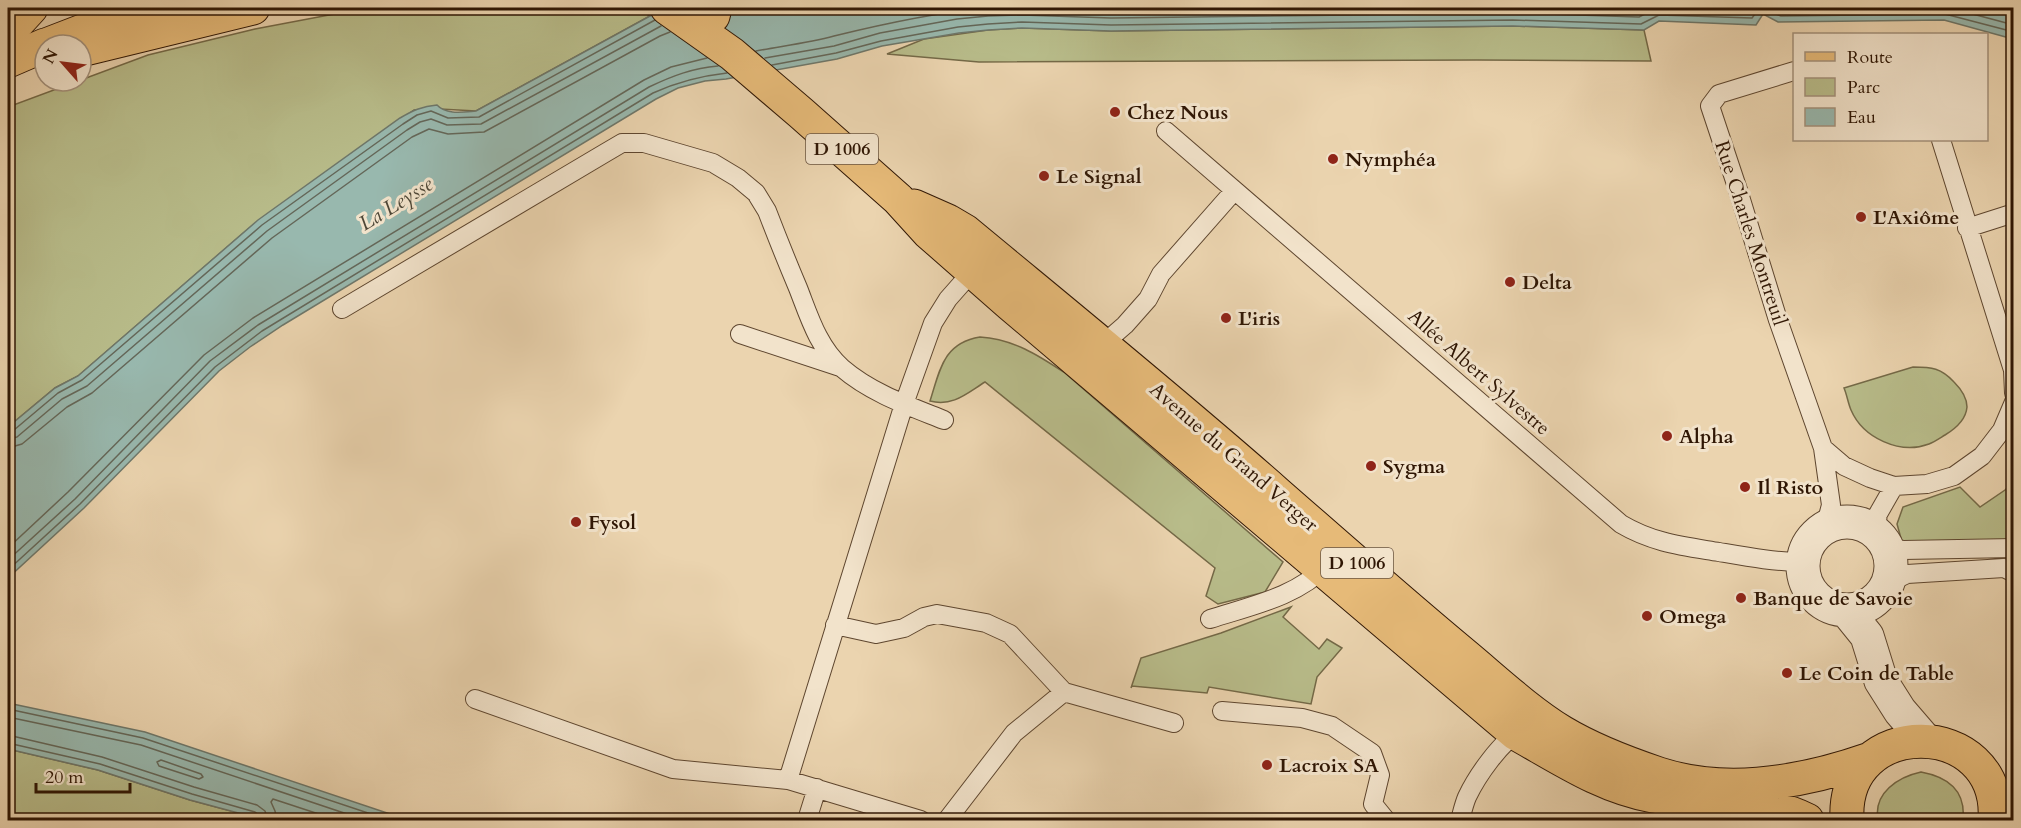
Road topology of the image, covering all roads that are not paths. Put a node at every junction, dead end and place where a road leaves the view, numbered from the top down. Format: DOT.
graph roads {
  1 [pos="32,8"];
  2 [pos="142,8"];
  3 [pos="253,8"];
  4 [pos="667,8"];
  5 [pos="711,10"];
  6 [pos="8,33"];
  7 [pos="76,33"];
  8 [pos="93,47"];
  9 [pos="33,51"];
  10 [pos="732,54"];
  11 [pos="8,62"];
  12 [pos="33,62"];
  13 [pos="8,69"];
  14 [pos="1793,71"];
  15 [pos="1166,131"];
  16 [pos="1941,141"];
  17 [pos="1234,191"];
  18 [pos="898,199"];
  19 [pos="2013,213"];
  20 [pos="1967,228"];
  21 [pos="972,270"];
  22 [pos="342,309"];
  23 [pos="740,334"];
  24 [pos="1102,345"];
  25 [pos="841,367"];
  26 [pos="2013,393"];
  27 [pos="2013,402"];
  28 [pos="904,404"];
  29 [pos="944,420"];
  30 [pos="1822,448"];
  31 [pos="1894,486"];
  32 [pos="1825,528"];
  33 [pos="1881,540"];
  34 [pos="2013,548"];
  35 [pos="1803,562"];
  36 [pos="1322,570"];
  37 [pos="2013,573"];
  38 [pos="1868,599"];
  39 [pos="1210,619"];
  40 [pos="835,625"];
  41 [pos="1446,640"];
  42 [pos="1881,681"];
  43 [pos="1064,692"];
  44 [pos="475,699"];
  45 [pos="1222,711"];
  46 [pos="1174,723"];
  47 [pos="1515,733"];
  48 [pos="1926,740"];
  49 [pos="1604,754"];
  50 [pos="1874,757"];
  51 [pos="788,780"];
  52 [pos="817,788"];
  53 [pos="807,820"];
  54 [pos="921,820"];
  55 [pos="947,820"];
  56 [pos="1386,820"];
  57 [pos="1460,820"];
  58 [pos="1807,820"];
  59 [pos="1846,820"];
  60 [pos="1997,820"];
  1 -- 6 [label="main road"];
  2 -- 7 [label="main road"];
  3 -- 8 [label="main road"];
  4 -- 10 [label="main road, Avenue du Grand Verger / D 1006"];
  5 -- 10 [label="main road, Avenue du Grand Verger"];
  9 -- 11 [label="main road"];
  10 -- 18 [label="main road, Avenue du Grand Verger / D 1006"];
  12 -- 13 [label="main road"];
  14 -- 30 [label="lane, Rue Charles Montreuil"];
  15 -- 17 [label="lane, Allée Albert Sylvestre"];
  16 -- 20 [label="lane"];
  17 -- 24 [label="lane"];
  17 -- 35 [label="lane, Allée Albert Sylvestre"];
  18 -- 21 [label="main road, Avenue du Grand Verger / D 1006"];
  18 -- 24 [label="main road, Avenue du Grand Verger / D 1006"];
  19 -- 20 [label="lane"];
  20 -- 26 [label="lane"];
  21 -- 24 [label="lane"];
  21 -- 28 [label="lane"];
  21 -- 36 [label="main road, Avenue du Grand Verger / D 1006"];
  22 -- 25 [label="lane"];
  23 -- 25 [label="lane"];
  24 -- 41 [label="main road, Avenue du Grand Verger / D 1006"];
  25 -- 28 [label="lane"];
  27 -- 31 [label="lane"];
  28 -- 29 [label="lane"];
  28 -- 40 [label="lane"];
  30 -- 31 [label="lane"];
  30 -- 32 [label="lane, Rue Charles Montreuil"];
  31 -- 33 [label="lane"];
  32 -- 33 [label="street"];
  32 -- 35 [label="street, Rue Charles Montreuil"];
  33 -- 34 [label="lane"];
  33 -- 38 [label="street"];
  35 -- 38 [label="street"];
  36 -- 39 [label="lane"];
  36 -- 41 [label="lane"];
  36 -- 47 [label="main road, Avenue du Grand Verger / D 1006"];
  37 -- 38 [label="lane"];
  38 -- 42 [label="street"];
  40 -- 43 [label="lane"];
  40 -- 51 [label="lane"];
  41 -- 49 [label="main road, Avenue du Grand Verger / D 1006"];
  42 -- 48 [label="street"];
  42 -- 50 [label="street"];
  43 -- 46 [label="lane"];
  43 -- 55 [label="lane"];
  44 -- 51 [label="lane"];
  45 -- 56 [label="lane"];
  47 -- 49 [label="lane"];
  47 -- 57 [label="lane"];
  47 -- 58 [label="main road, Avenue du Grand Verger / D 1006"];
  48 -- 50 [label="main road, Avenue du Grand Verger"];
  48 -- 60 [label="main road"];
  49 -- 50 [label="main road, Avenue du Grand Verger / D 1006"];
  50 -- 59 [label="main road"];
  51 -- 52 [label="lane"];
  52 -- 53 [label="lane"];
  52 -- 54 [label="lane"];
}
